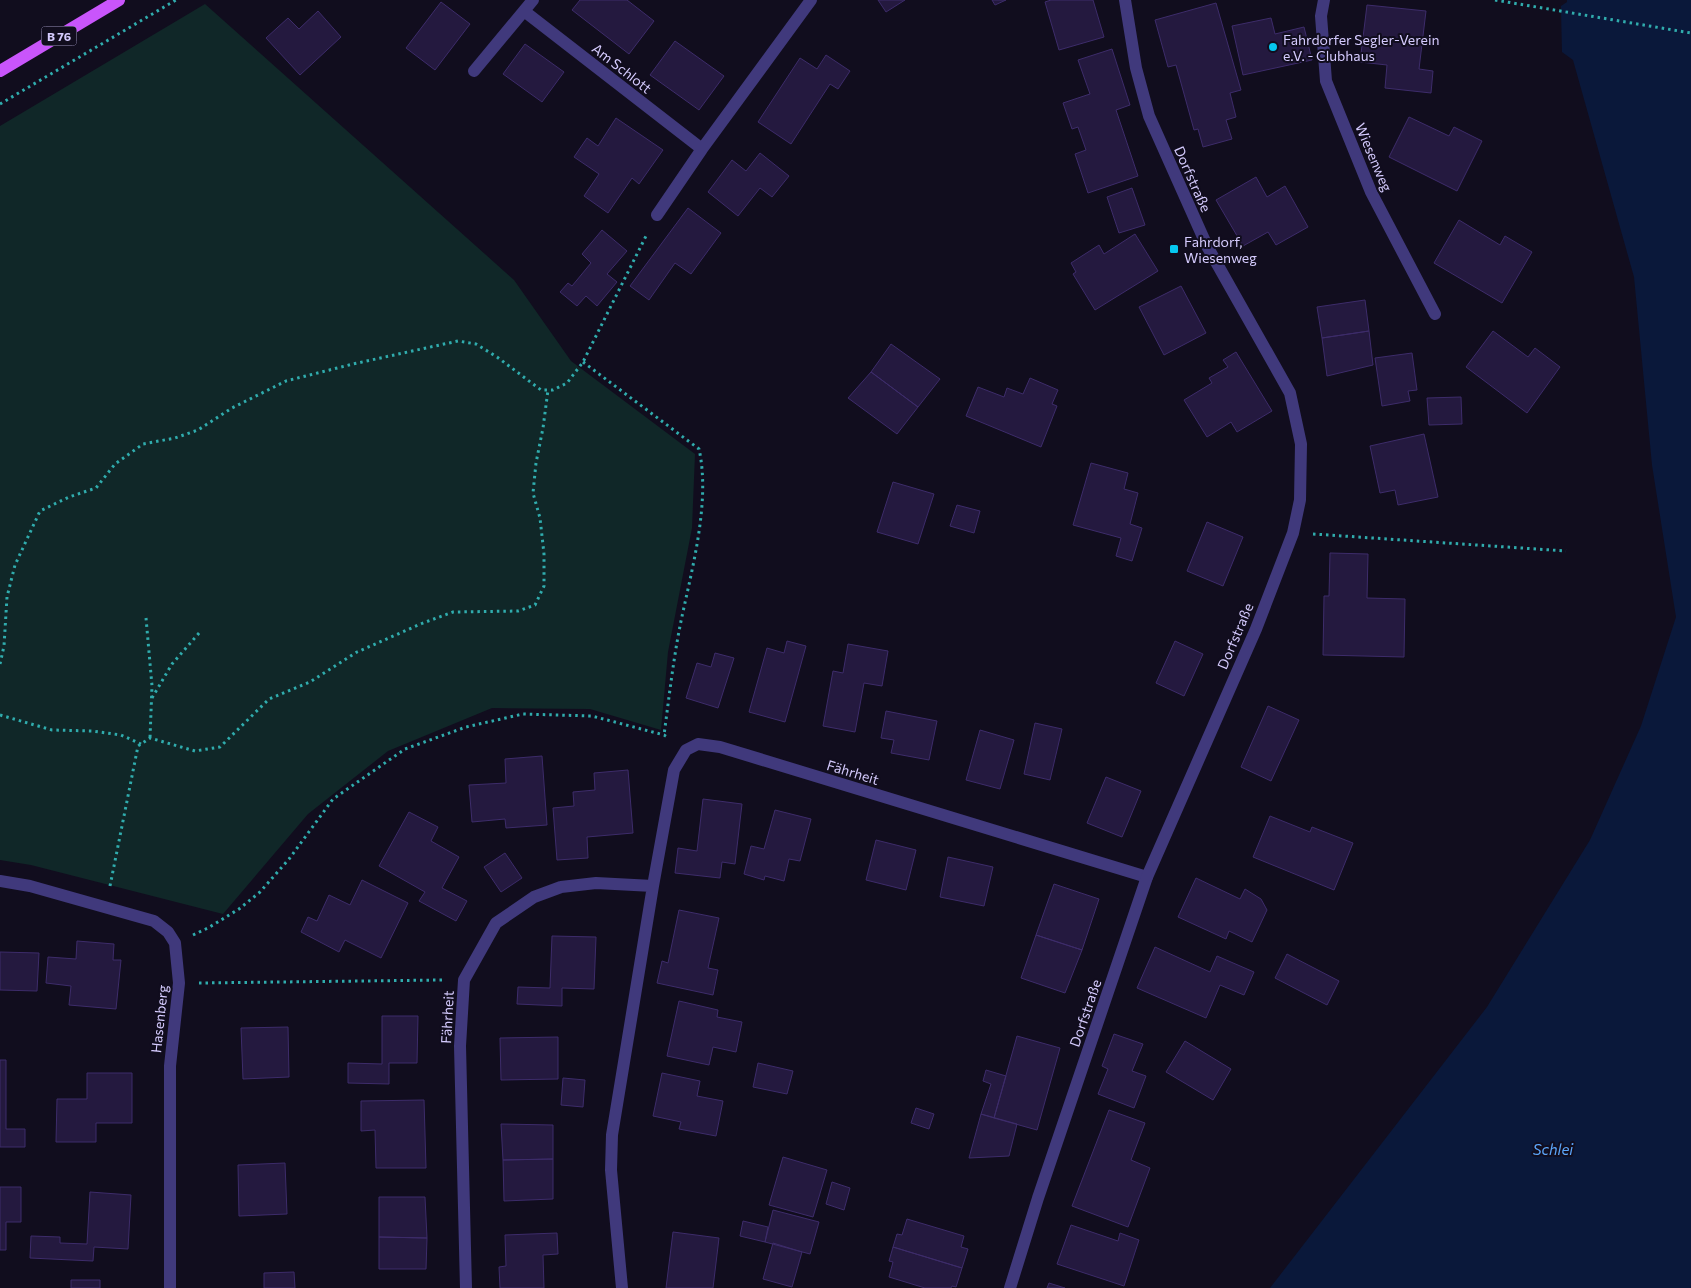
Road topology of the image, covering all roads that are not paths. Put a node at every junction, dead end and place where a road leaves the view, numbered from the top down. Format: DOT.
graph roads {
  1 [pos="119,0"];
  2 [pos="533,0"];
  3 [pos="810,0"];
  4 [pos="1125,0"];
  5 [pos="1324,0"];
  6 [pos="524,11"];
  7 [pos="474,71"];
  8 [pos="0,72"];
  9 [pos="702,149"];
  10 [pos="657,215"];
  11 [pos="1435,314"];
  12 [pos="1147,877"];
  13 [pos="0,880"];
  14 [pos="653,886"];
  15 [pos="170,1288"];
  16 [pos="466,1288"];
  17 [pos="622,1288"];
  18 [pos="1010,1288"];
  1 -- 8 [label="main road, B 76"];
  2 -- 6 [label="street"];
  3 -- 9 [label="street"];
  4 -- 12 [label="street, Dorfstraße"];
  5 -- 11 [label="street, Wiesenweg"];
  6 -- 7 [label="street"];
  6 -- 9 [label="street, Am Schlott"];
  9 -- 10 [label="street"];
  12 -- 14 [label="street, Fährheit"];
  12 -- 18 [label="street, Dorfstraße"];
  13 -- 15 [label="street, Hasenberg"];
  14 -- 16 [label="street, Fährheit"];
  14 -- 17 [label="street"];
}
